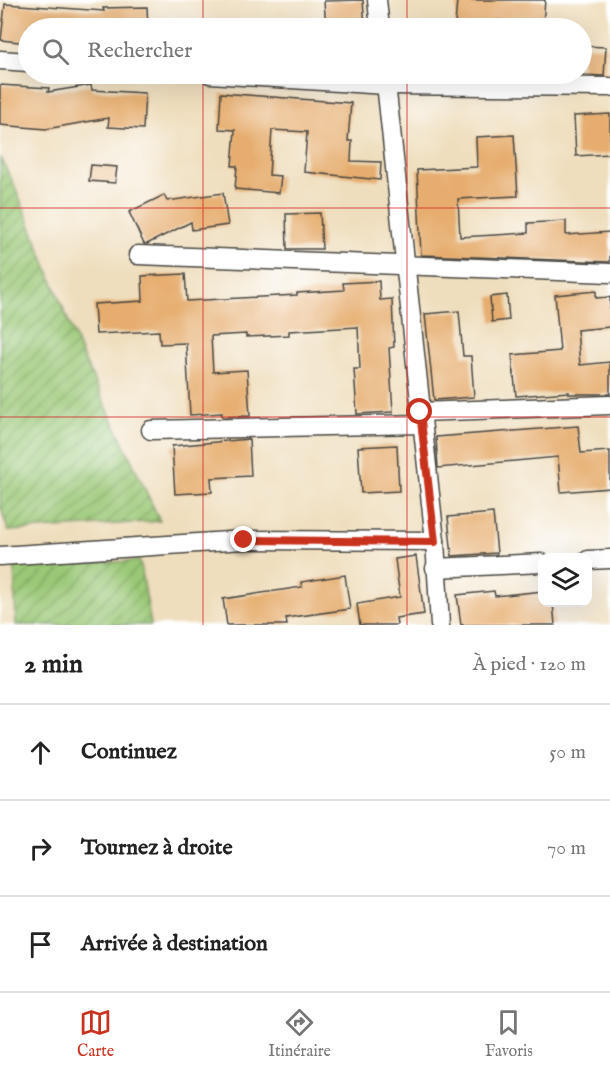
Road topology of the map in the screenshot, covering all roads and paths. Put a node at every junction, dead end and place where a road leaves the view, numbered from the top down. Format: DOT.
graph roads {
  1 [pos="377,0"];
  2 [pos="379,18"];
  3 [pos="0,60"];
  4 [pos="18,61"];
  5 [pos="387,84"];
  6 [pos="526,84"];
  7 [pos="610,87"];
  8 [pos="138,255"];
  9 [pos="405,266"];
  10 [pos="610,273"];
  11 [pos="610,405"];
  12 [pos="420,418"];
  13 [pos="151,430"];
  14 [pos="435,542"];
  15 [pos="0,556"];
  16 [pos="610,559"];
  17 [pos="592,560"];
  18 [pos="538,563"];
  19 [pos="435,568"];
  20 [pos="440,625"];
  1 -- 2 [label="street"];
  3 -- 4 [label="street"];
  5 -- 9 [label="street"];
  6 -- 7 [label="street"];
  8 -- 9 [label="street"];
  9 -- 10 [label="street"];
  9 -- 12 [label="street"];
  11 -- 12 [label="street"];
  12 -- 13 [label="street"];
  12 -- 14 [label="street"];
  14 -- 15 [label="street"];
  14 -- 19 [label="street"];
  16 -- 17 [label="street"];
  18 -- 19 [label="street"];
  19 -- 20 [label="street"];
}
